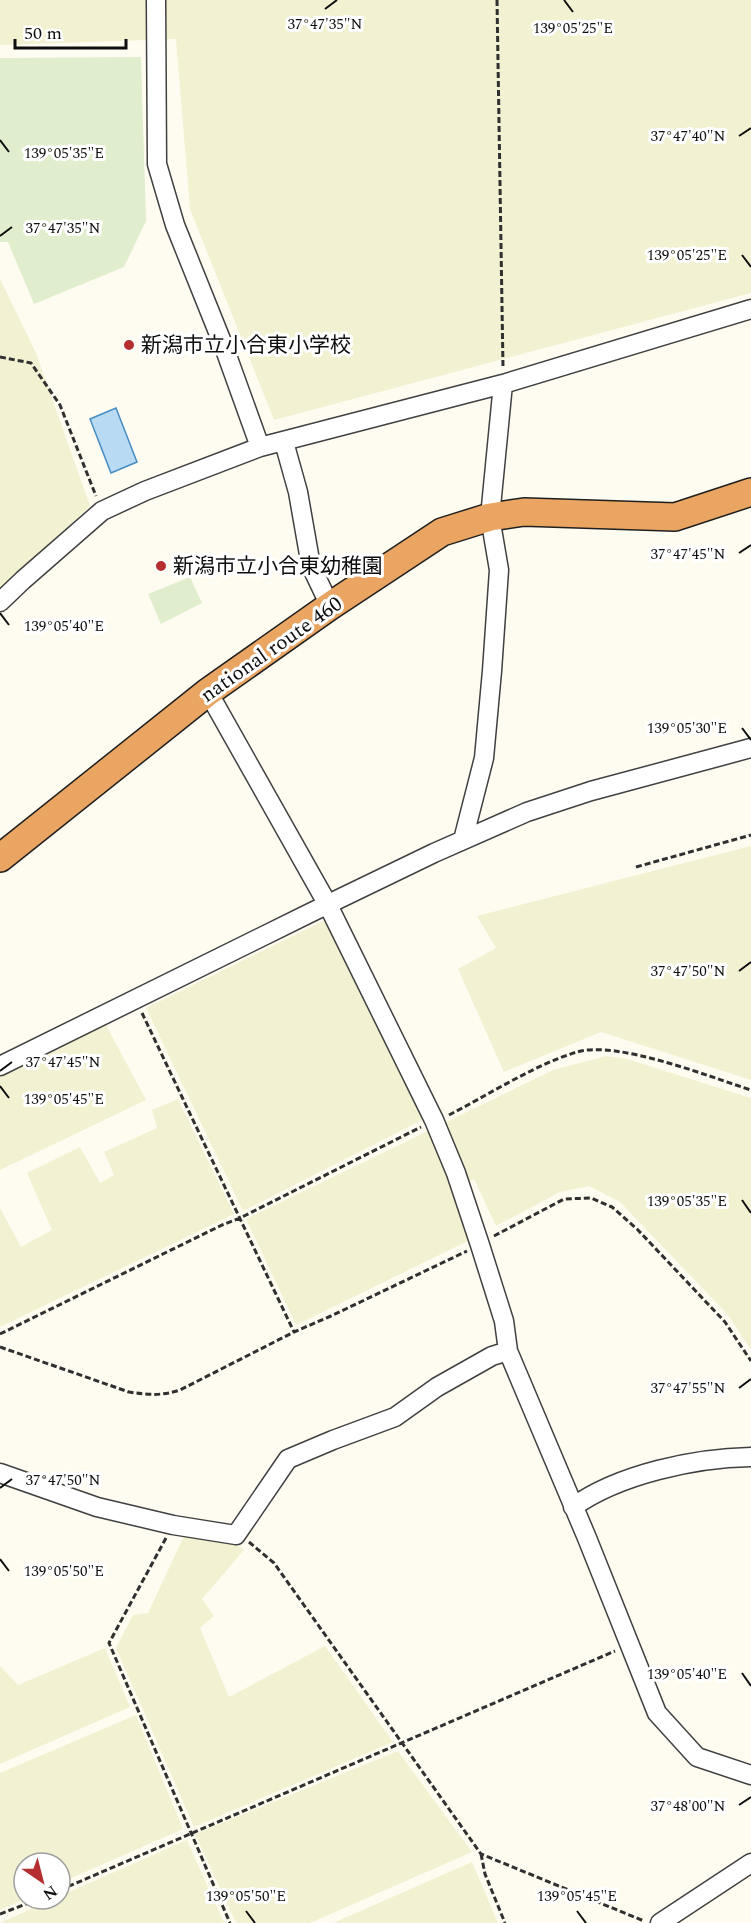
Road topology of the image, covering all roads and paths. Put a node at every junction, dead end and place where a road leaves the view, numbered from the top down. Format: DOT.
graph roads {
  1 [pos="156,0"];
  2 [pos="497,0"];
  3 [pos="751,309"];
  4 [pos="0,357"];
  5 [pos="503,384"];
  6 [pos="284,442"];
  7 [pos="260,447"];
  8 [pos="751,492"];
  9 [pos="102,512"];
  10 [pos="490,517"];
  11 [pos="0,602"];
  12 [pos="330,606"];
  13 [pos="208,692"];
  14 [pos="751,748"];
  15 [pos="751,835"];
  16 [pos="463,840"];
  17 [pos="0,858"];
  18 [pos="636,867"];
  19 [pos="327,905"];
  20 [pos="137,1000"];
  21 [pos="0,1066"];
  22 [pos="751,1090"];
  23 [pos="434,1120"];
  24 [pos="240,1218"];
  25 [pos="480,1245"];
  26 [pos="294,1332"];
  27 [pos="0,1334"];
  28 [pos="0,1347"];
  29 [pos="508,1351"];
  30 [pos="751,1361"];
  31 [pos="751,1457"];
  32 [pos="0,1473"];
  33 [pos="573,1507"];
  34 [pos="173,1525"];
  35 [pos="236,1535"];
  36 [pos="629,1644"];
  37 [pos="402,1743"];
  38 [pos="751,1775"];
  39 [pos="191,1833"];
  40 [pos="481,1854"];
  41 [pos="751,1863"];
  42 [pos="72,1885"];
  43 [pos="230,1923"];
  44 [pos="505,1923"];
  45 [pos="649,1923"];
  46 [pos="660,1923"];
  1 -- 7 [label="street"];
  2 -- 5 [label="path"];
  3 -- 5 [label="street"];
  4 -- 9 [label="path"];
  5 -- 6 [label="street"];
  5 -- 10 [label="street"];
  6 -- 7 [label="street"];
  6 -- 12 [label="street"];
  7 -- 9 [label="street"];
  8 -- 10 [label="highway, national route 460"];
  9 -- 11 [label="street"];
  10 -- 12 [label="highway, national route 460"];
  10 -- 16 [label="street"];
  12 -- 13 [label="highway, national route 460"];
  13 -- 17 [label="highway, national route 460"];
  13 -- 19 [label="street"];
  14 -- 16 [label="street"];
  15 -- 18 [label="path"];
  16 -- 19 [label="street"];
  19 -- 20 [label="street"];
  19 -- 23 [label="street"];
  20 -- 21 [label="street"];
  20 -- 24 [label="path"];
  22 -- 23 [label="path"];
  23 -- 24 [label="path"];
  23 -- 25 [label="street"];
  24 -- 26 [label="path"];
  24 -- 27 [label="path"];
  25 -- 26 [label="path"];
  25 -- 29 [label="street"];
  25 -- 30 [label="path"];
  26 -- 28 [label="path"];
  29 -- 33 [label="street"];
  29 -- 35 [label="street"];
  31 -- 33 [label="street"];
  32 -- 34 [label="street"];
  33 -- 36 [label="street"];
  34 -- 35 [label="street"];
  34 -- 39 [label="path"];
  35 -- 37 [label="path"];
  36 -- 37 [label="path"];
  36 -- 38 [label="street"];
  37 -- 39 [label="path"];
  37 -- 40 [label="path"];
  39 -- 42 [label="path"];
  39 -- 43 [label="path"];
  40 -- 44 [label="path"];
  40 -- 45 [label="path"];
  41 -- 46 [label="street"];
}
